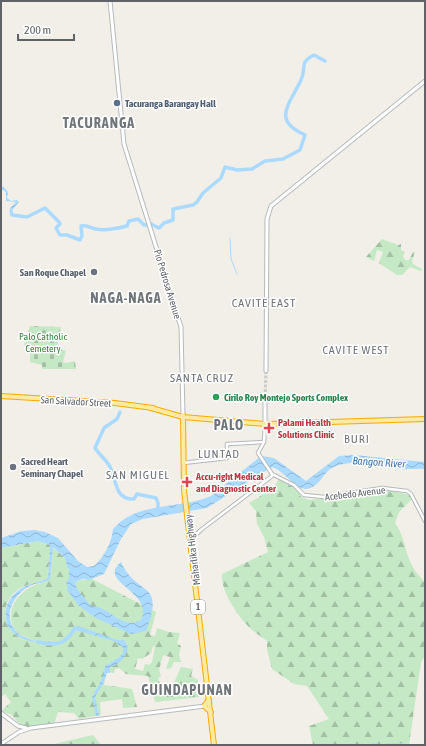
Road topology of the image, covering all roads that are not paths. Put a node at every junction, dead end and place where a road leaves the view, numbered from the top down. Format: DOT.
graph roads {
  1 [pos="110,1"];
  2 [pos="425,81"];
  3 [pos="266,371"];
  4 [pos="1,396"];
  5 [pos="265,401"];
  6 [pos="185,416"];
  7 [pos="425,419"];
  8 [pos="265,424"];
  9 [pos="264,442"];
  10 [pos="183,463"];
  11 [pos="272,474"];
  12 [pos="425,521"];
  13 [pos="190,540"];
  14 [pos="209,700"];
  15 [pos="210,705"];
  16 [pos="204,706"];
  17 [pos="210,712"];
  18 [pos="1,714"];
  19 [pos="20,730"];
  20 [pos="1,744"];
  21 [pos="214,745"];
  1 -- 6 [label="main road, Pio Pedrosa Avenue"];
  2 -- 3 [label="main road"];
  4 -- 6 [label="highway, San Salvador Street"];
  5 -- 8 [label="main road"];
  6 -- 8 [label="highway, San Salvador Street"];
  6 -- 10 [label="highway, 1"];
  7 -- 8 [label="highway, San Salvador Street"];
  8 -- 9 [label="street"];
  9 -- 10 [label="street"];
  9 -- 11 [label="street, Acebedo Avenue"];
  10 -- 13 [label="highway, Maharlika Highway / 1"];
  11 -- 12 [label="street, Acebedo Avenue"];
  11 -- 13 [label="street"];
  13 -- 14 [label="highway, Maharlika Highway / 1"];
  14 -- 15 [label="highway, Maharlika Highway / 1"];
  14 -- 16 [label="highway"];
  15 -- 16 [label="main road"];
  15 -- 17 [label="highway, Maharlika Highway / 1"];
  16 -- 17 [label="highway"];
  16 -- 19 [label="main road"];
  17 -- 21 [label="highway, Maharlika Highway / 1"];
  18 -- 19 [label="main road"];
  19 -- 20 [label="main road"];
}
